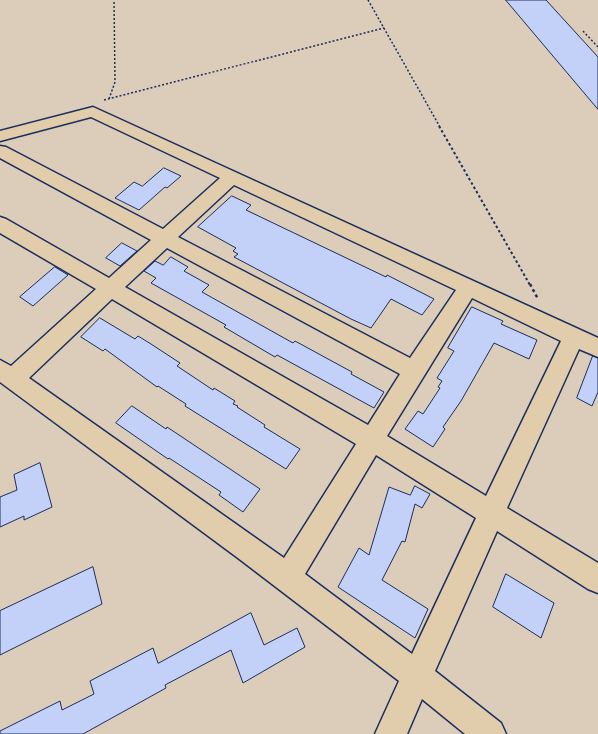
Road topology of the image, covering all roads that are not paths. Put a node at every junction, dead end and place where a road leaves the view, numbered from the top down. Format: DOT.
graph roads {
  1 [pos="0,136"];
  2 [pos="0,151"];
  3 [pos="232,177"];
  4 [pos="0,224"];
  5 [pos="166,238"];
  6 [pos="468,288"];
  7 [pos="110,289"];
  8 [pos="564,333"];
  9 [pos="598,348"];
  10 [pos="414,371"];
  11 [pos="6,374"];
  12 [pos="372,440"];
  13 [pos="491,514"];
  14 [pos="288,577"];
  15 [pos="598,579"];
  16 [pos="417,676"];
  17 [pos="391,734"];
  18 [pos="490,734"];
  1 -- 3 [label="street"];
  2 -- 5 [label="street"];
  3 -- 5 [label="street"];
  3 -- 6 [label="street"];
  4 -- 7 [label="street"];
  5 -- 7 [label="street"];
  5 -- 10 [label="street"];
  6 -- 8 [label="street"];
  6 -- 10 [label="street"];
  7 -- 11 [label="street"];
  7 -- 12 [label="street"];
  8 -- 9 [label="street"];
  8 -- 13 [label="street"];
  10 -- 12 [label="street"];
  11 -- 14 [label="street"];
  12 -- 13 [label="street"];
  12 -- 14 [label="street"];
  13 -- 15 [label="street"];
  13 -- 16 [label="street"];
  14 -- 16 [label="street"];
  16 -- 17 [label="street"];
  16 -- 18 [label="street"];
}
